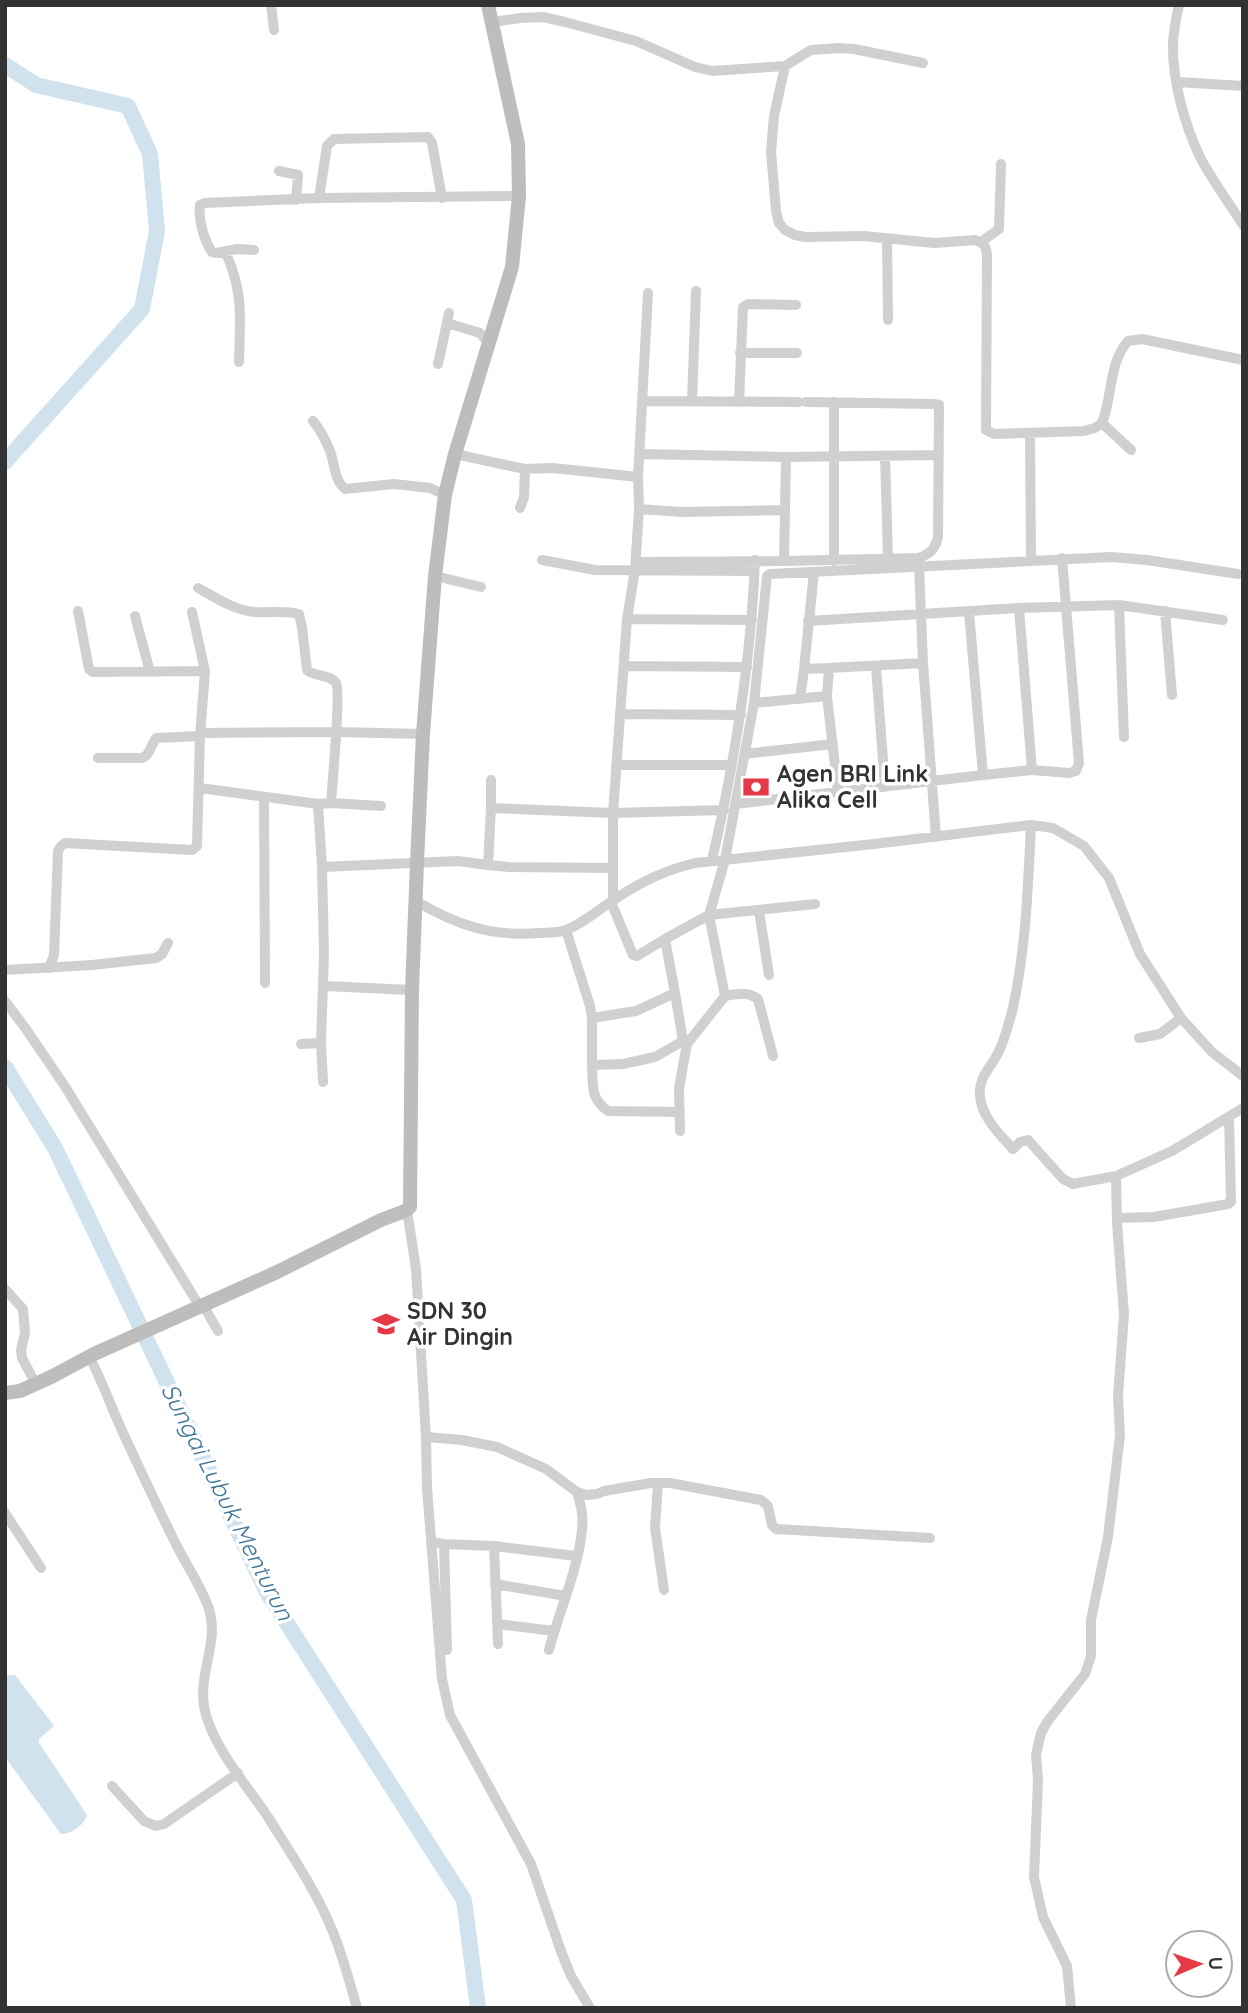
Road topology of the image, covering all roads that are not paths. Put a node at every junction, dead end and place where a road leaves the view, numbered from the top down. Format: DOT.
graph roads {
  1 [pos="271,5"];
  2 [pos="488,5"];
  3 [pos="1179,5"];
  4 [pos="492,23"];
  5 [pos="274,30"];
  6 [pos="923,63"];
  7 [pos="785,66"];
  8 [pos="1177,82"];
  9 [pos="1243,86"];
  10 [pos="1002,164"];
  11 [pos="279,171"];
  12 [pos="519,196"];
  13 [pos="319,198"];
  14 [pos="442,198"];
  15 [pos="296,200"];
  16 [pos="1243,225"];
  17 [pos="887,239"];
  18 [pos="981,242"];
  19 [pos="254,250"];
  20 [pos="225,251"];
  21 [pos="696,291"];
  22 [pos="648,293"];
  23 [pos="796,306"];
  24 [pos="888,320"];
  25 [pos="488,343"];
  26 [pos="740,353"];
  27 [pos="797,353"];
  28 [pos="1243,360"];
  29 [pos="239,362"];
  30 [pos="438,364"];
  31 [pos="642,401"];
  32 [pos="692,401"];
  33 [pos="739,402"];
  34 [pos="834,402"];
  35 [pos="313,421"];
  36 [pos="1102,422"];
  37 [pos="1030,433"];
  38 [pos="1131,450"];
  39 [pos="454,454"];
  40 [pos="640,454"];
  41 [pos="939,455"];
  42 [pos="834,456"];
  43 [pos="885,456"];
  44 [pos="786,457"];
  45 [pos="525,469"];
  46 [pos="638,477"];
  47 [pos="445,495"];
  48 [pos="520,508"];
  49 [pos="639,509"];
  50 [pos="784,510"];
  51 [pos="1062,558"];
  52 [pos="888,559"];
  53 [pos="542,560"];
  54 [pos="1031,560"];
  55 [pos="784,561"];
  56 [pos="834,561"];
  57 [pos="636,566"];
  58 [pos="754,566"];
  59 [pos="919,566"];
  60 [pos="814,572"];
  61 [pos="1238,574"];
  62 [pos="435,576"];
  63 [pos="481,587"];
  64 [pos="198,588"];
  65 [pos="1067,606"];
  66 [pos="1119,606"];
  67 [pos="1019,608"];
  68 [pos="78,611"];
  69 [pos="1166,611"];
  70 [pos="192,612"];
  71 [pos="969,612"];
  72 [pos="922,614"];
  73 [pos="135,616"];
  74 [pos="627,618"];
  75 [pos="752,620"];
  76 [pos="1223,620"];
  77 [pos="808,621"];
  78 [pos="923,663"];
  79 [pos="624,666"];
  80 [pos="747,667"];
  81 [pos="876,667"];
  82 [pos="829,668"];
  83 [pos="804,669"];
  84 [pos="205,671"];
  85 [pos="150,672"];
  86 [pos="1172,695"];
  87 [pos="827,696"];
  88 [pos="800,699"];
  89 [pos="754,704"];
  90 [pos="621,714"];
  91 [pos="741,715"];
  92 [pos="336,732"];
  93 [pos="200,734"];
  94 [pos="423,734"];
  95 [pos="1124,737"];
  96 [pos="833,744"];
  97 [pos="745,754"];
  98 [pos="98,758"];
  99 [pos="616,765"];
  100 [pos="732,765"];
  101 [pos="1032,770"];
  102 [pos="983,775"];
  103 [pos="491,780"];
  104 [pos="932,781"];
  105 [pos="885,787"];
  106 [pos="200,788"];
  107 [pos="838,792"];
  108 [pos="264,797"];
  109 [pos="331,803"];
  110 [pos="318,804"];
  111 [pos="735,804"];
  112 [pos="382,806"];
  113 [pos="491,808"];
  114 [pos="724,810"];
  115 [pos="613,813"];
  116 [pos="1031,825"];
  117 [pos="936,837"];
  118 [pos="712,860"];
  119 [pos="725,860"];
  120 [pos="417,863"];
  121 [pos="488,865"];
  122 [pos="322,867"];
  123 [pos="613,868"];
  124 [pos="416,901"];
  125 [pos="612,901"];
  126 [pos="815,904"];
  127 [pos="758,911"];
  128 [pos="709,915"];
  129 [pos="566,930"];
  130 [pos="665,939"];
  131 [pos="167,943"];
  132 [pos="49,968"];
  133 [pos="5,970"];
  134 [pos="769,975"];
  135 [pos="265,983"];
  136 [pos="324,986"];
  137 [pos="412,990"];
  138 [pos="675,993"];
  139 [pos="725,996"];
  140 [pos="5,1001"];
  141 [pos="592,1018"];
  142 [pos="1181,1018"];
  143 [pos="1139,1038"];
  144 [pos="685,1042"];
  145 [pos="321,1043"];
  146 [pos="301,1044"];
  147 [pos="773,1056"];
  148 [pos="592,1065"];
  149 [pos="1243,1076"];
  150 [pos="323,1082"];
  151 [pos="1243,1108"];
  152 [pos="680,1112"];
  153 [pos="1229,1116"];
  154 [pos="680,1131"];
  155 [pos="1116,1176"];
  156 [pos="407,1210"];
  157 [pos="1117,1218"];
  158 [pos="5,1289"];
  159 [pos="202,1306"];
  160 [pos="218,1331"];
  161 [pos="93,1354"];
  162 [pos="36,1384"];
  163 [pos="5,1393"];
  164 [pos="426,1437"];
  165 [pos="658,1483"];
  166 [pos="577,1492"];
  167 [pos="5,1513"];
  168 [pos="930,1538"];
  169 [pos="431,1542"];
  170 [pos="444,1544"];
  171 [pos="494,1546"];
  172 [pos="576,1556"];
  173 [pos="41,1568"];
  174 [pos="495,1584"];
  175 [pos="664,1590"];
  176 [pos="566,1595"];
  177 [pos="498,1624"];
  178 [pos="554,1631"];
  179 [pos="498,1644"];
  180 [pos="447,1650"];
  181 [pos="549,1650"];
  182 [pos="238,1773"];
  183 [pos="112,1787"];
  184 [pos="357,2008"];
  185 [pos="590,2008"];
  186 [pos="1071,2008"];
  1 -- 5 [label="street"];
  2 -- 4 [label="street"];
  3 -- 8 [label="street"];
  4 -- 7 [label="street"];
  4 -- 12 [label="street"];
  6 -- 7 [label="street"];
  7 -- 17 [label="street"];
  8 -- 9 [label="street"];
  8 -- 16 [label="street"];
  10 -- 18 [label="street"];
  11 -- 15 [label="street"];
  12 -- 14 [label="street"];
  12 -- 25 [label="street"];
  13 -- 14 [label="street"];
  13 -- 14 [label="street"];
  13 -- 15 [label="street"];
  15 -- 20 [label="street"];
  17 -- 18 [label="street"];
  17 -- 24 [label="street"];
  18 -- 37 [label="street"];
  19 -- 20 [label="street"];
  20 -- 29 [label="street"];
  21 -- 32 [label="street"];
  22 -- 31 [label="street"];
  23 -- 26 [label="street"];
  25 -- 30 [label="street"];
  25 -- 39 [label="street"];
  26 -- 27 [label="street"];
  26 -- 33 [label="street"];
  28 -- 36 [label="street"];
  31 -- 32 [label="street"];
  31 -- 40 [label="street"];
  32 -- 33 [label="street"];
  33 -- 34 [label="street"];
  34 -- 41 [label="street"];
  34 -- 42 [label="street"];
  35 -- 47 [label="street"];
  36 -- 37 [label="street"];
  36 -- 38 [label="street"];
  37 -- 54 [label="street"];
  39 -- 45 [label="street"];
  39 -- 47 [label="street"];
  40 -- 44 [label="street"];
  40 -- 46 [label="street"];
  41 -- 43 [label="street"];
  41 -- 52 [label="street"];
  42 -- 43 [label="street"];
  42 -- 44 [label="street"];
  42 -- 56 [label="street"];
  43 -- 52 [label="street"];
  44 -- 50 [label="street"];
  45 -- 46 [label="street"];
  45 -- 48 [label="street"];
  46 -- 49 [label="street"];
  47 -- 62 [label="street"];
  49 -- 50 [label="street"];
  49 -- 57 [label="street"];
  50 -- 55 [label="street"];
  51 -- 54 [label="street"];
  51 -- 61 [label="street"];
  51 -- 65 [label="street"];
  52 -- 56 [label="street"];
  53 -- 57 [label="street"];
  54 -- 59 [label="street"];
  55 -- 56 [label="street"];
  55 -- 58 [label="street"];
  57 -- 58 [label="street"];
  57 -- 74 [label="street"];
  58 -- 75 [label="street"];
  59 -- 60 [label="street"];
  59 -- 72 [label="street"];
  60 -- 77 [label="street"];
  60 -- 89 [label="street"];
  62 -- 63 [label="street"];
  62 -- 94 [label="street"];
  64 -- 92 [label="street"];
  65 -- 66 [label="street"];
  65 -- 67 [label="street"];
  65 -- 101 [label="street"];
  66 -- 69 [label="street"];
  66 -- 95 [label="street"];
  67 -- 71 [label="street"];
  67 -- 101 [label="street"];
  68 -- 85 [label="street"];
  69 -- 76 [label="street"];
  69 -- 86 [label="street"];
  70 -- 84 [label="street"];
  71 -- 72 [label="street"];
  71 -- 102 [label="street"];
  72 -- 77 [label="street"];
  72 -- 78 [label="street"];
  73 -- 85 [label="street"];
  74 -- 75 [label="street"];
  74 -- 79 [label="street"];
  75 -- 80 [label="street"];
  77 -- 83 [label="street"];
  78 -- 81 [label="street"];
  78 -- 104 [label="street"];
  79 -- 80 [label="street"];
  79 -- 90 [label="street"];
  80 -- 91 [label="street"];
  81 -- 82 [label="street"];
  81 -- 105 [label="street"];
  82 -- 83 [label="street"];
  82 -- 87 [label="street"];
  83 -- 88 [label="street"];
  84 -- 85 [label="street"];
  84 -- 93 [label="street"];
  87 -- 88 [label="street"];
  87 -- 96 [label="street"];
  88 -- 89 [label="street"];
  89 -- 97 [label="street"];
  90 -- 91 [label="street"];
  90 -- 99 [label="street"];
  91 -- 100 [label="street"];
  92 -- 93 [label="street"];
  92 -- 94 [label="street"];
  92 -- 109 [label="street"];
  93 -- 98 [label="street"];
  93 -- 106 [label="street"];
  94 -- 120 [label="street"];
  96 -- 97 [label="street"];
  96 -- 107 [label="street"];
  97 -- 111 [label="street"];
  99 -- 100 [label="street"];
  99 -- 115 [label="street"];
  100 -- 114 [label="street"];
  101 -- 102 [label="street"];
  102 -- 104 [label="street"];
  103 -- 113 [label="street"];
  104 -- 105 [label="street"];
  104 -- 117 [label="street"];
  105 -- 107 [label="street"];
  106 -- 108 [label="street"];
  106 -- 132 [label="street"];
  107 -- 111 [label="street"];
  108 -- 110 [label="street"];
  108 -- 135 [label="street"];
  109 -- 110 [label="street"];
  109 -- 112 [label="street"];
  110 -- 122 [label="street"];
  111 -- 119 [label="street"];
  113 -- 115 [label="street"];
  113 -- 121 [label="street"];
  114 -- 115 [label="street"];
  114 -- 118 [label="street"];
  115 -- 123 [label="street"];
  116 -- 117 [label="street"];
  116 -- 142 [label="street"];
  116 -- 155 [label="street"];
  117 -- 119 [label="street"];
  118 -- 119 [label="street"];
  118 -- 125 [label="street"];
  119 -- 128 [label="street"];
  120 -- 121 [label="street"];
  120 -- 122 [label="street"];
  120 -- 124 [label="street"];
  121 -- 123 [label="street"];
  122 -- 136 [label="street"];
  123 -- 125 [label="street"];
  124 -- 129 [label="street"];
  124 -- 137 [label="street"];
  125 -- 129 [label="street"];
  125 -- 130 [label="street"];
  126 -- 127 [label="street"];
  127 -- 128 [label="street"];
  127 -- 134 [label="street"];
  128 -- 130 [label="street"];
  128 -- 139 [label="street"];
  129 -- 141 [label="street"];
  130 -- 138 [label="street"];
  131 -- 132 [label="street"];
  132 -- 133 [label="street"];
  136 -- 137 [label="street"];
  136 -- 145 [label="street"];
  137 -- 156 [label="street"];
  138 -- 141 [label="street"];
  138 -- 144 [label="street"];
  139 -- 144 [label="street"];
  139 -- 147 [label="street"];
  140 -- 159 [label="street"];
  141 -- 148 [label="street"];
  142 -- 143 [label="street"];
  142 -- 149 [label="street"];
  144 -- 148 [label="street"];
  144 -- 152 [label="street"];
  145 -- 146 [label="street"];
  145 -- 150 [label="street"];
  148 -- 152 [label="street"];
  151 -- 153 [label="street"];
  152 -- 154 [label="street"];
  153 -- 155 [label="street"];
  153 -- 157 [label="street"];
  155 -- 157 [label="street"];
  156 -- 159 [label="street"];
  156 -- 164 [label="street"];
  157 -- 186 [label="street"];
  158 -- 162 [label="street"];
  159 -- 160 [label="street"];
  159 -- 161 [label="street"];
  161 -- 162 [label="street"];
  161 -- 182 [label="street"];
  162 -- 163 [label="street"];
  164 -- 166 [label="street"];
  164 -- 169 [label="street"];
  165 -- 166 [label="street"];
  165 -- 168 [label="street"];
  165 -- 175 [label="street"];
  166 -- 172 [label="street"];
  167 -- 173 [label="street"];
  169 -- 170 [label="street"];
  169 -- 185 [label="street"];
  170 -- 171 [label="street"];
  170 -- 180 [label="street"];
  171 -- 172 [label="street"];
  171 -- 174 [label="street"];
  172 -- 176 [label="street"];
  174 -- 176 [label="street"];
  174 -- 177 [label="street"];
  176 -- 178 [label="street"];
  177 -- 178 [label="street"];
  177 -- 179 [label="street"];
  178 -- 181 [label="street"];
  182 -- 183 [label="street"];
  182 -- 184 [label="street"];
}
